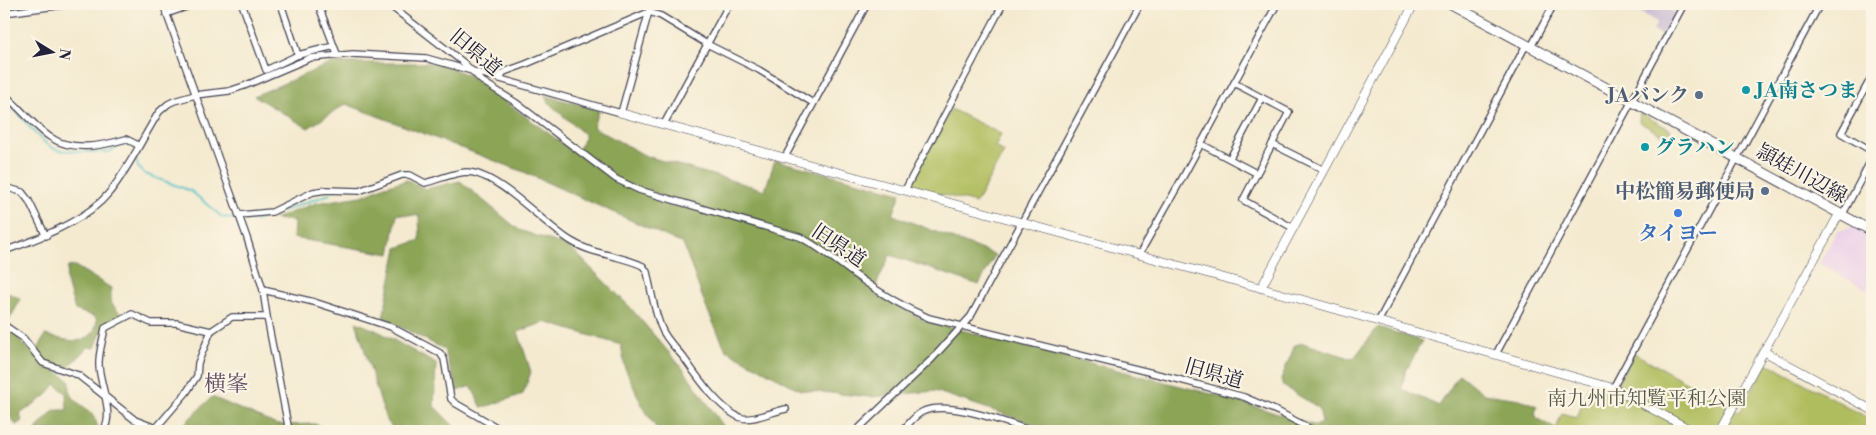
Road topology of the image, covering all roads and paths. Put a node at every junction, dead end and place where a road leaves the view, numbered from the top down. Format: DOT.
graph roads {
  1 [pos="71,4"];
  2 [pos="163,4"];
  3 [pos="195,4"];
  4 [pos="242,4"];
  5 [pos="281,4"];
  6 [pos="318,4"];
  7 [pos="388,4"];
  8 [pos="651,4"];
  9 [pos="729,4"];
  10 [pos="867,4"];
  11 [pos="1003,4"];
  12 [pos="1140,4"];
  13 [pos="1277,4"];
  14 [pos="1414,4"];
  15 [pos="1451,4"];
  16 [pos="1554,4"];
  17 [pos="1684,4"];
  18 [pos="1820,4"];
  19 [pos="649,12"];
  20 [pos="4,13"];
  21 [pos="166,14"];
  22 [pos="707,44"];
  23 [pos="334,46"];
  24 [pos="1529,46"];
  25 [pos="337,54"];
  26 [pos="298,55"];
  27 [pos="472,71"];
  28 [pos="1872,76"];
  29 [pos="499,78"];
  30 [pos="1234,83"];
  31 [pos="4,94"];
  32 [pos="195,95"];
  33 [pos="1262,98"];
  34 [pos="1632,101"];
  35 [pos="813,103"];
  36 [pos="622,113"];
  37 [pos="664,124"];
  38 [pos="1201,144"];
  39 [pos="1272,144"];
  40 [pos="138,145"];
  41 [pos="1872,151"];
  42 [pos="785,157"];
  43 [pos="1737,157"];
  44 [pos="1230,158"];
  45 [pos="1872,158"];
  46 [pos="1324,170"];
  47 [pos="1256,173"];
  48 [pos="4,186"];
  49 [pos="905,190"];
  50 [pos="1841,214"];
  51 [pos="240,218"];
  52 [pos="1022,222"];
  53 [pos="1293,228"];
  54 [pos="1872,231"];
  55 [pos="46,236"];
  56 [pos="4,251"];
  57 [pos="1139,254"];
  58 [pos="1261,288"];
  59 [pos="263,290"];
  60 [pos="267,317"];
  61 [pos="1378,322"];
  62 [pos="4,325"];
  63 [pos="962,326"];
  64 [pos="211,331"];
  65 [pos="1765,352"];
  66 [pos="1496,354"];
  67 [pos="1612,388"];
  68 [pos="106,397"];
  69 [pos="786,409"];
  70 [pos="1872,410"];
  71 [pos="158,430"];
  72 [pos="103,431"];
  73 [pos="290,431"];
  74 [pos="503,431"];
  75 [pos="856,431"];
  76 [pos="902,431"];
  77 [pos="1032,431"];
  78 [pos="1314,431"];
  79 [pos="1693,431"];
  80 [pos="1720,431"];
  1 -- 20 [label="street"];
  2 -- 21 [label="street"];
  3 -- 21 [label="street"];
  4 -- 26 [label="street"];
  5 -- 26 [label="street"];
  6 -- 23 [label="street"];
  7 -- 27 [label="street, 旧県道"];
  8 -- 19 [label="street"];
  9 -- 22 [label="street"];
  10 -- 35 [label="street"];
  11 -- 49 [label="street"];
  12 -- 52 [label="street"];
  13 -- 30 [label="street"];
  14 -- 46 [label="street"];
  15 -- 24 [label="main road, 頴娃川辺線"];
  16 -- 24 [label="street"];
  17 -- 34 [label="street"];
  18 -- 43 [label="street"];
  19 -- 22 [label="street"];
  19 -- 29 [label="street"];
  19 -- 36 [label="street"];
  21 -- 32 [label="street"];
  22 -- 35 [label="street"];
  22 -- 37 [label="street"];
  23 -- 25 [label="street"];
  23 -- 26 [label="street"];
  24 -- 34 [label="main road, 頴娃川辺線"];
  24 -- 61 [label="street"];
  25 -- 27 [label="street"];
  25 -- 32 [label="street"];
  27 -- 29 [label="street"];
  27 -- 63 [label="street, 旧県道"];
  28 -- 41 [label="street"];
  29 -- 36 [label="street"];
  30 -- 33 [label="street"];
  30 -- 38 [label="street"];
  31 -- 40 [label="street"];
  32 -- 40 [label="street"];
  32 -- 51 [label="street"];
  33 -- 39 [label="street"];
  33 -- 44 [label="street"];
  34 -- 43 [label="main road, 頴娃川辺線"];
  34 -- 66 [label="street"];
  35 -- 42 [label="street"];
  36 -- 37 [label="street"];
  37 -- 42 [label="street"];
  38 -- 44 [label="street"];
  38 -- 57 [label="street"];
  39 -- 46 [label="street"];
  39 -- 47 [label="street"];
  40 -- 55 [label="street"];
  42 -- 49 [label="street"];
  43 -- 50 [label="main road, 頴娃川辺線"];
  43 -- 67 [label="street"];
  44 -- 47 [label="street"];
  45 -- 50 [label="street"];
  46 -- 53 [label="street"];
  47 -- 53 [label="street"];
  48 -- 55 [label="street"];
  49 -- 52 [label="street"];
  50 -- 54 [label="main road, 頴娃川辺線"];
  50 -- 65 [label="street"];
  51 -- 59 [label="street"];
  51 -- 69 [label="street"];
  52 -- 57 [label="street"];
  52 -- 63 [label="street"];
  53 -- 58 [label="street"];
  55 -- 56 [label="street"];
  57 -- 58 [label="street"];
  58 -- 61 [label="street"];
  59 -- 60 [label="street"];
  59 -- 74 [label="street"];
  60 -- 64 [label="street"];
  60 -- 73 [label="street"];
  61 -- 66 [label="street"];
  62 -- 68 [label="street"];
  63 -- 75 [label="street"];
  63 -- 78 [label="street, 旧県道"];
  64 -- 68 [label="street"];
  64 -- 71 [label="street"];
  65 -- 70 [label="street"];
  65 -- 80 [label="street"];
  66 -- 67 [label="street"];
  67 -- 79 [label="street"];
  68 -- 71 [label="street"];
  68 -- 72 [label="street"];
  76 -- 77 [label="street"];
}
